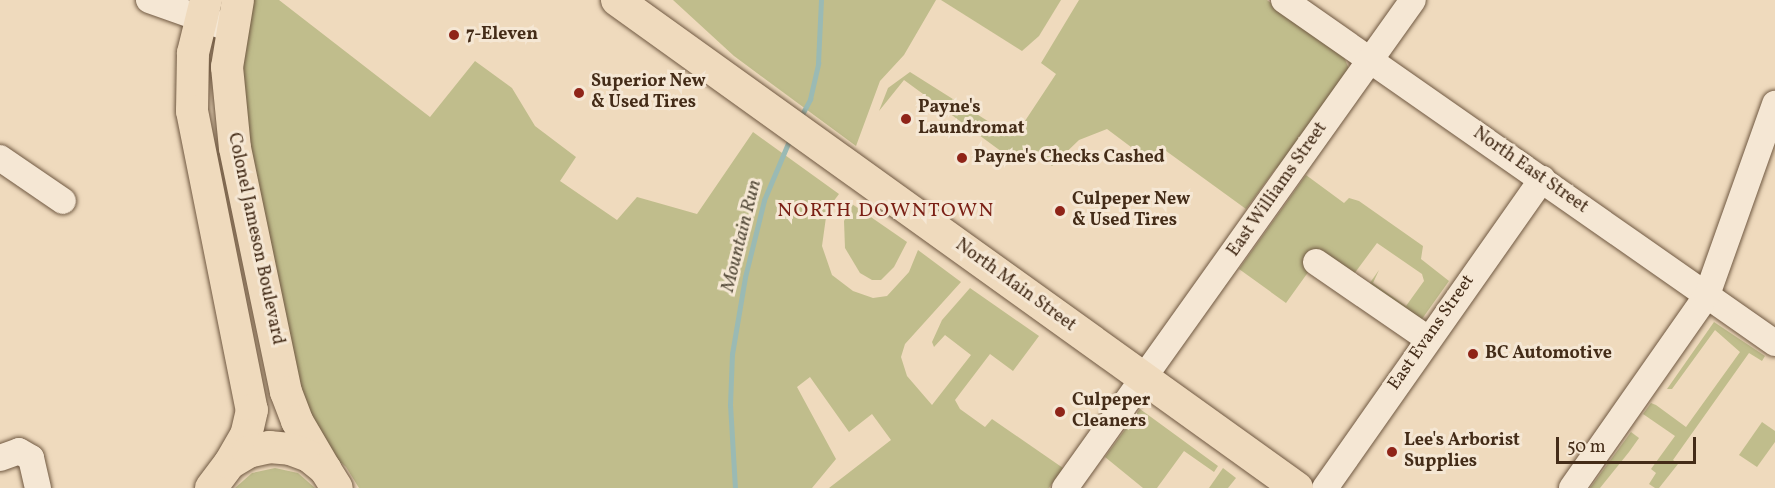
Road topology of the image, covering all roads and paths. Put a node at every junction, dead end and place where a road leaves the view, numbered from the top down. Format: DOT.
graph roads {
  1 [pos="148,0"];
  2 [pos="617,0"];
  3 [pos="648,0"];
  4 [pos="1284,0"];
  5 [pos="1413,0"];
  6 [pos="203,9"];
  7 [pos="234,15"];
  8 [pos="1370,61"];
  9 [pos="714,67"];
  10 [pos="1775,104"];
  11 [pos="0,158"];
  12 [pos="1542,179"];
  13 [pos="63,201"];
  14 [pos="1316,262"];
  15 [pos="1707,295"];
  16 [pos="1428,339"];
  17 [pos="1775,343"];
  18 [pos="1144,379"];
  19 [pos="0,458"];
  20 [pos="215,481"];
  21 [pos="335,482"];
  22 [pos="38,488"];
  23 [pos="1065,488"];
  24 [pos="1297,488"];
  25 [pos="1324,488"];
  26 [pos="1572,488"];
  1 -- 6 [label="street"];
  2 -- 9 [label="main road, North Main Street"];
  3 -- 9 [label="main road"];
  4 -- 8 [label="street, North East Street"];
  5 -- 8 [label="street, East Williams Street"];
  6 -- 7 [label="street"];
  6 -- 20 [label="main road, Colonel Jameson Boulevard"];
  7 -- 21 [label="main road, Colonel Jameson Boulevard"];
  8 -- 12 [label="street, North East Street"];
  8 -- 18 [label="street, East Williams Street"];
  9 -- 18 [label="main road, North Main Street"];
  10 -- 15 [label="street"];
  11 -- 13 [label="street"];
  12 -- 15 [label="street, North East Street"];
  12 -- 16 [label="street, East Evans Street"];
  14 -- 16 [label="street"];
  15 -- 17 [label="street, North East Street"];
  15 -- 26 [label="street"];
  16 -- 25 [label="street, East Evans Street"];
  18 -- 23 [label="street, East Williams Street"];
  18 -- 24 [label="main road, North Main Street"];
  19 -- 22 [label="street"];
  20 -- 21 [label="main road"];
}
